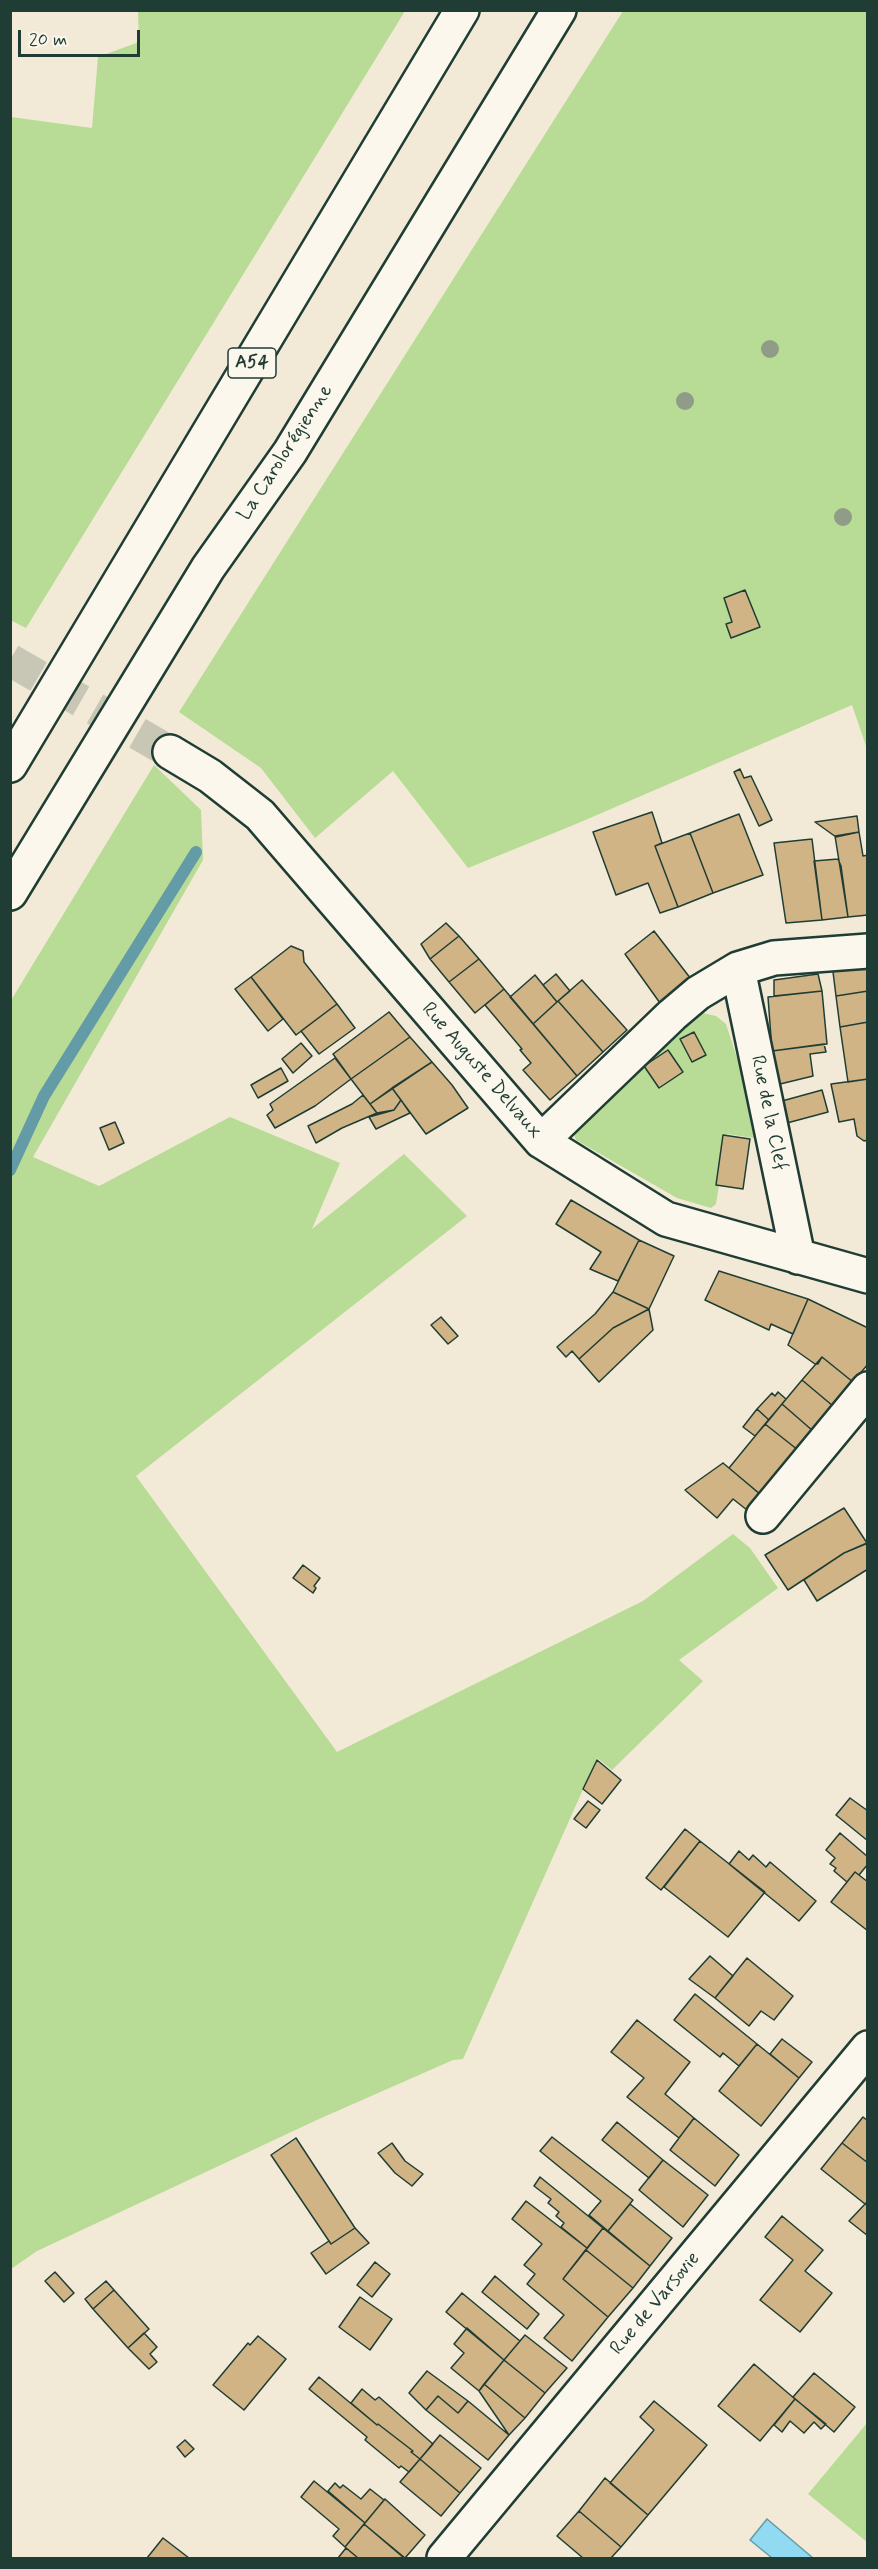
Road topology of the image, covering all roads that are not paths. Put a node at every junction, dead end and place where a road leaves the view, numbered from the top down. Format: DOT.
graph roads {
  1 [pos="462,10"];
  2 [pos="559,10"];
  3 [pos="170,752"];
  4 [pos="10,765"];
  5 [pos="10,893"];
  6 [pos="867,951"];
  7 [pos="738,969"];
  8 [pos="541,1141"];
  9 [pos="798,1257"];
  10 [pos="867,1276"];
  11 [pos="867,1389"];
  12 [pos="763,1516"];
  13 [pos="867,2048"];
  14 [pos="444,2559"];
  1 -- 4 [label="main road, A54"];
  2 -- 5 [label="main road, La Carolorégienne"];
  3 -- 8 [label="main road, Rue Auguste Delvaux"];
  6 -- 7 [label="main road"];
  7 -- 8 [label="main road"];
  7 -- 9 [label="main road, Rue de la Clef"];
  8 -- 9 [label="main road, Rue Auguste Delvaux"];
  9 -- 10 [label="main road, Rue Auguste Delvaux"];
  11 -- 12 [label="main road"];
  13 -- 14 [label="main road, Rue de Varsovie"];
}
